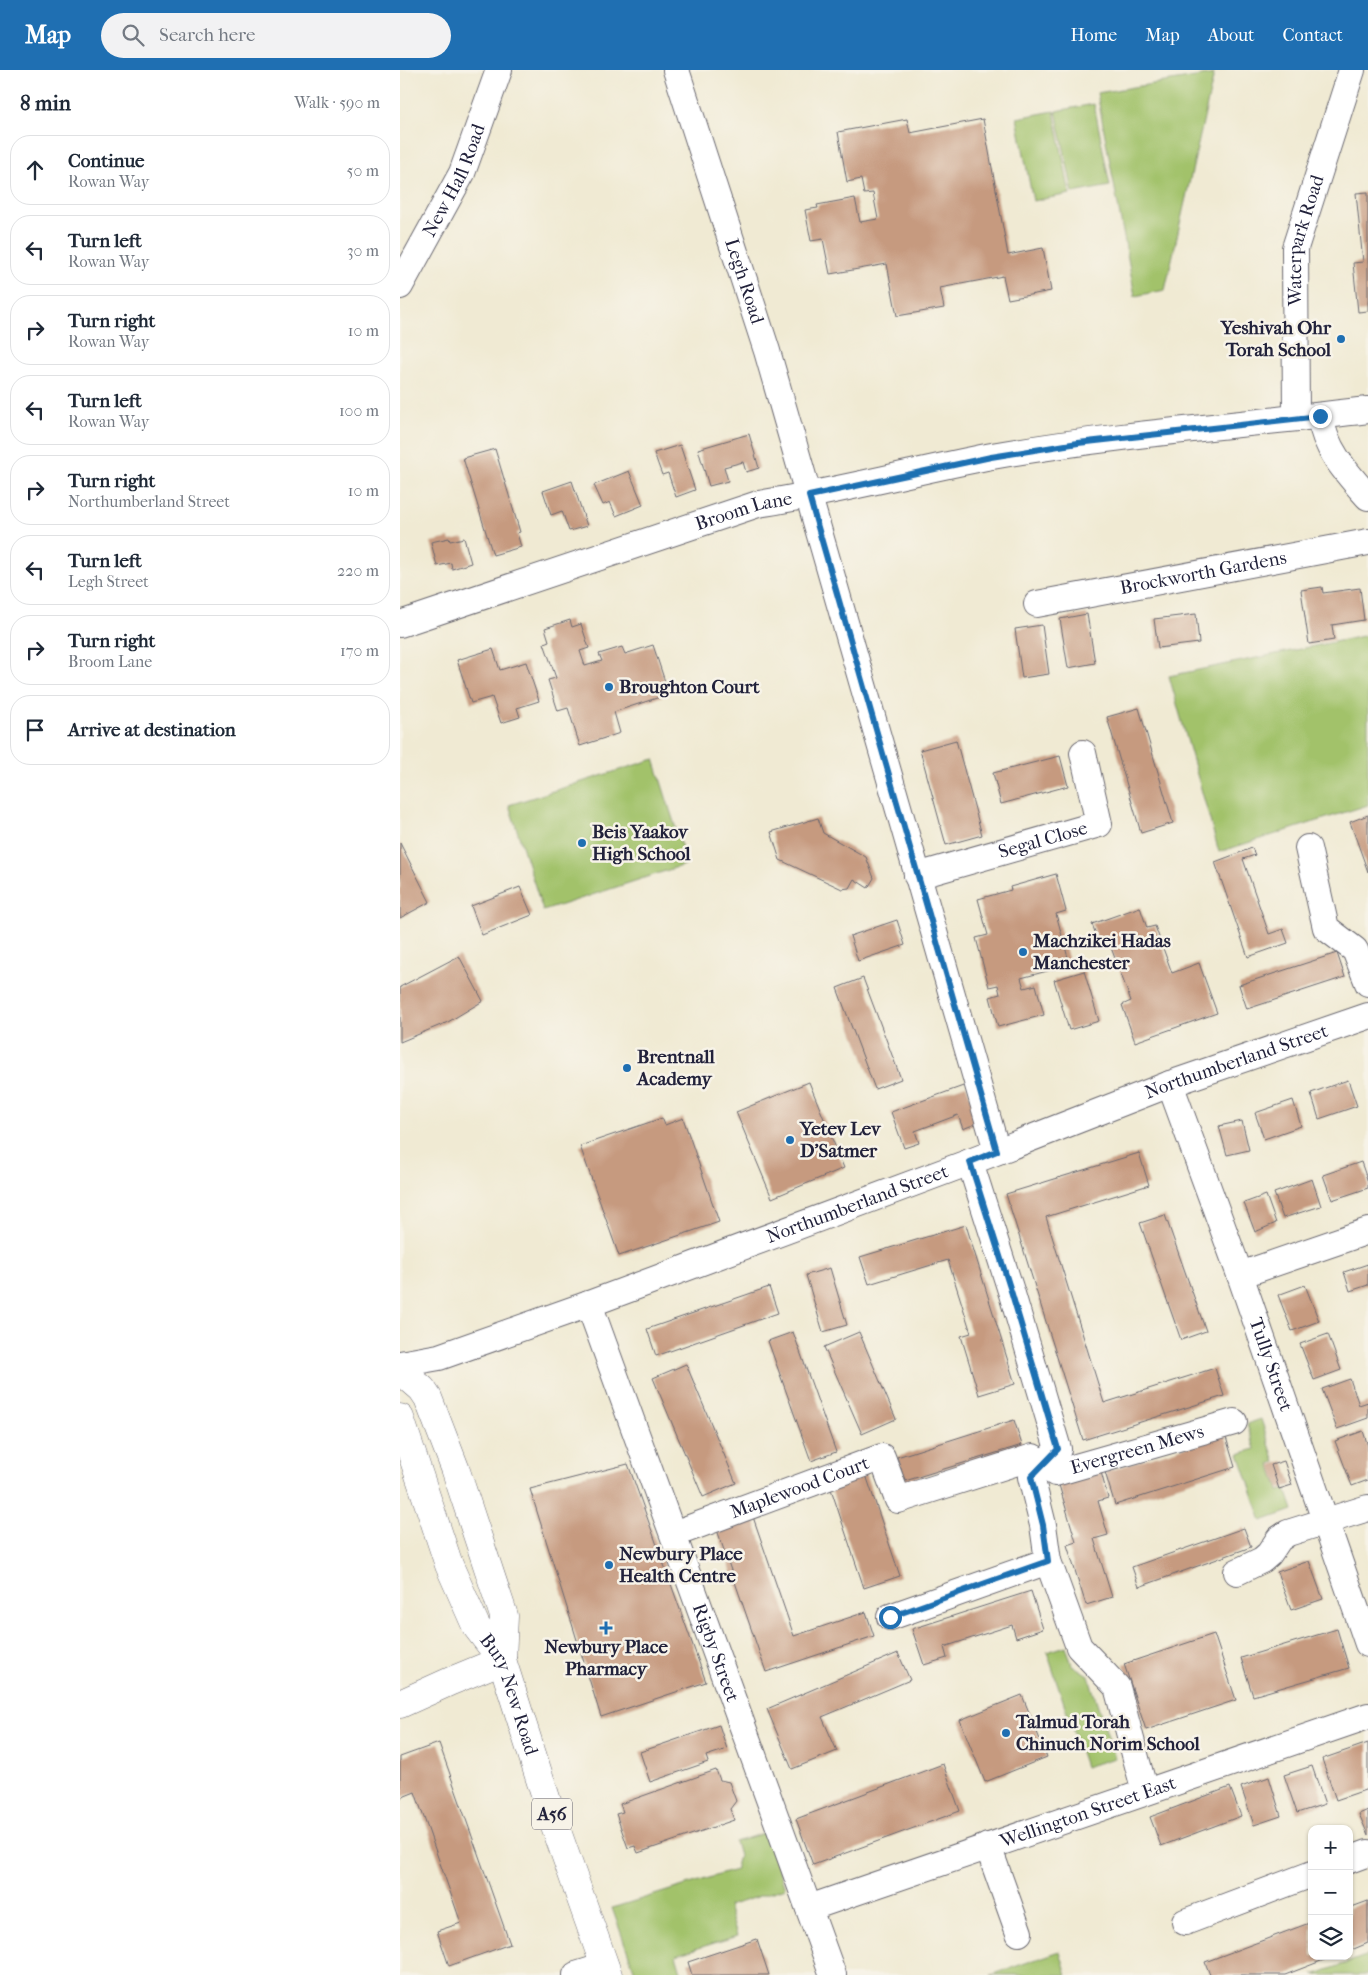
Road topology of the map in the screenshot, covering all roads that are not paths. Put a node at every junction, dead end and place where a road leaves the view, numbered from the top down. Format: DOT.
graph roads {
  1 [pos="499,70"];
  2 [pos="676,70"];
  3 [pos="1352,70"];
  4 [pos="400,286"];
  5 [pos="1368,410"];
  6 [pos="1308,417"];
  7 [pos="809,496"];
  8 [pos="1368,497"];
  9 [pos="1368,542"];
  10 [pos="1037,604"];
  11 [pos="400,624"];
  12 [pos="1083,753"];
  13 [pos="1308,848"];
  14 [pos="917,876"];
  15 [pos="1368,983"];
  16 [pos="1368,1016"];
  17 [pos="1170,1084"];
  18 [pos="997,1151"];
  19 [pos="970,1162"];
  20 [pos="1368,1231"];
  21 [pos="1240,1275"];
  22 [pos="589,1304"];
  23 [pos="400,1364"];
  24 [pos="400,1370"];
  25 [pos="400,1418"];
  26 [pos="1234,1422"];
  27 [pos="1043,1464"];
  28 [pos="1368,1508"];
  29 [pos="1325,1522"];
  30 [pos="674,1534"];
  31 [pos="1048,1561"];
  32 [pos="1237,1572"];
  33 [pos="890,1617"];
  34 [pos="1368,1644"];
  35 [pos="502,1660"];
  36 [pos="400,1704"];
  37 [pos="1368,1716"];
  38 [pos="1145,1792"];
  39 [pos="988,1846"];
  40 [pos="1368,1853"];
  41 [pos="1353,1859"];
  42 [pos="1308,1876"];
  43 [pos="809,1908"];
  44 [pos="1185,1922"];
  45 [pos="1019,1932"];
  46 [pos="606,1971"];
  47 [pos="576,1975"];
  48 [pos="833,1975"];
  1 -- 4 [label="street, New Hall Road"];
  2 -- 7 [label="street, Legh Road"];
  3 -- 6 [label="street, Waterpark Road"];
  5 -- 6 [label="street, Broom Lane"];
  6 -- 7 [label="street, Broom Lane"];
  6 -- 8 [label="street, Waterpark Road"];
  7 -- 11 [label="street, Broom Lane"];
  7 -- 14 [label="street, Legh Road"];
  9 -- 10 [label="street, Brockworth Gardens"];
  12 -- 14 [label="street, Segal Close"];
  13 -- 15 [label="street"];
  14 -- 18 [label="street, Legh Road"];
  16 -- 17 [label="street, Northumberland Street"];
  17 -- 18 [label="street, Northumberland Street"];
  17 -- 21 [label="street, Tully Street"];
  18 -- 19 [label="street, Northumberland Street"];
  19 -- 22 [label="street, Northumberland Street"];
  19 -- 27 [label="street"];
  20 -- 21 [label="street"];
  21 -- 29 [label="street, Tully Street"];
  22 -- 23 [label="street, Northumberland Street"];
  22 -- 30 [label="street, Rigby Street"];
  24 -- 35 [label="main road, A56"];
  25 -- 35 [label="main road, Bury New Road / A56"];
  26 -- 27 [label="street, Evergreen Mews"];
  27 -- 30 [label="street, Maplewood Court"];
  27 -- 31 [label="street"];
  28 -- 29 [label="street"];
  29 -- 32 [label="street"];
  29 -- 34 [label="street, Tully Street"];
  30 -- 43 [label="street, Rigby Street"];
  31 -- 33 [label="street"];
  31 -- 38 [label="street"];
  35 -- 36 [label="main road"];
  35 -- 46 [label="main road, Bury New Road / A56"];
  37 -- 38 [label="street, Wellington Street East"];
  38 -- 39 [label="street, Wellington Street East"];
  39 -- 43 [label="street, Wellington Street East"];
  39 -- 45 [label="street"];
  40 -- 41 [label="street"];
  42 -- 44 [label="street"];
  43 -- 48 [label="street, Rigby Street"];
  46 -- 47 [label="street"];
}
